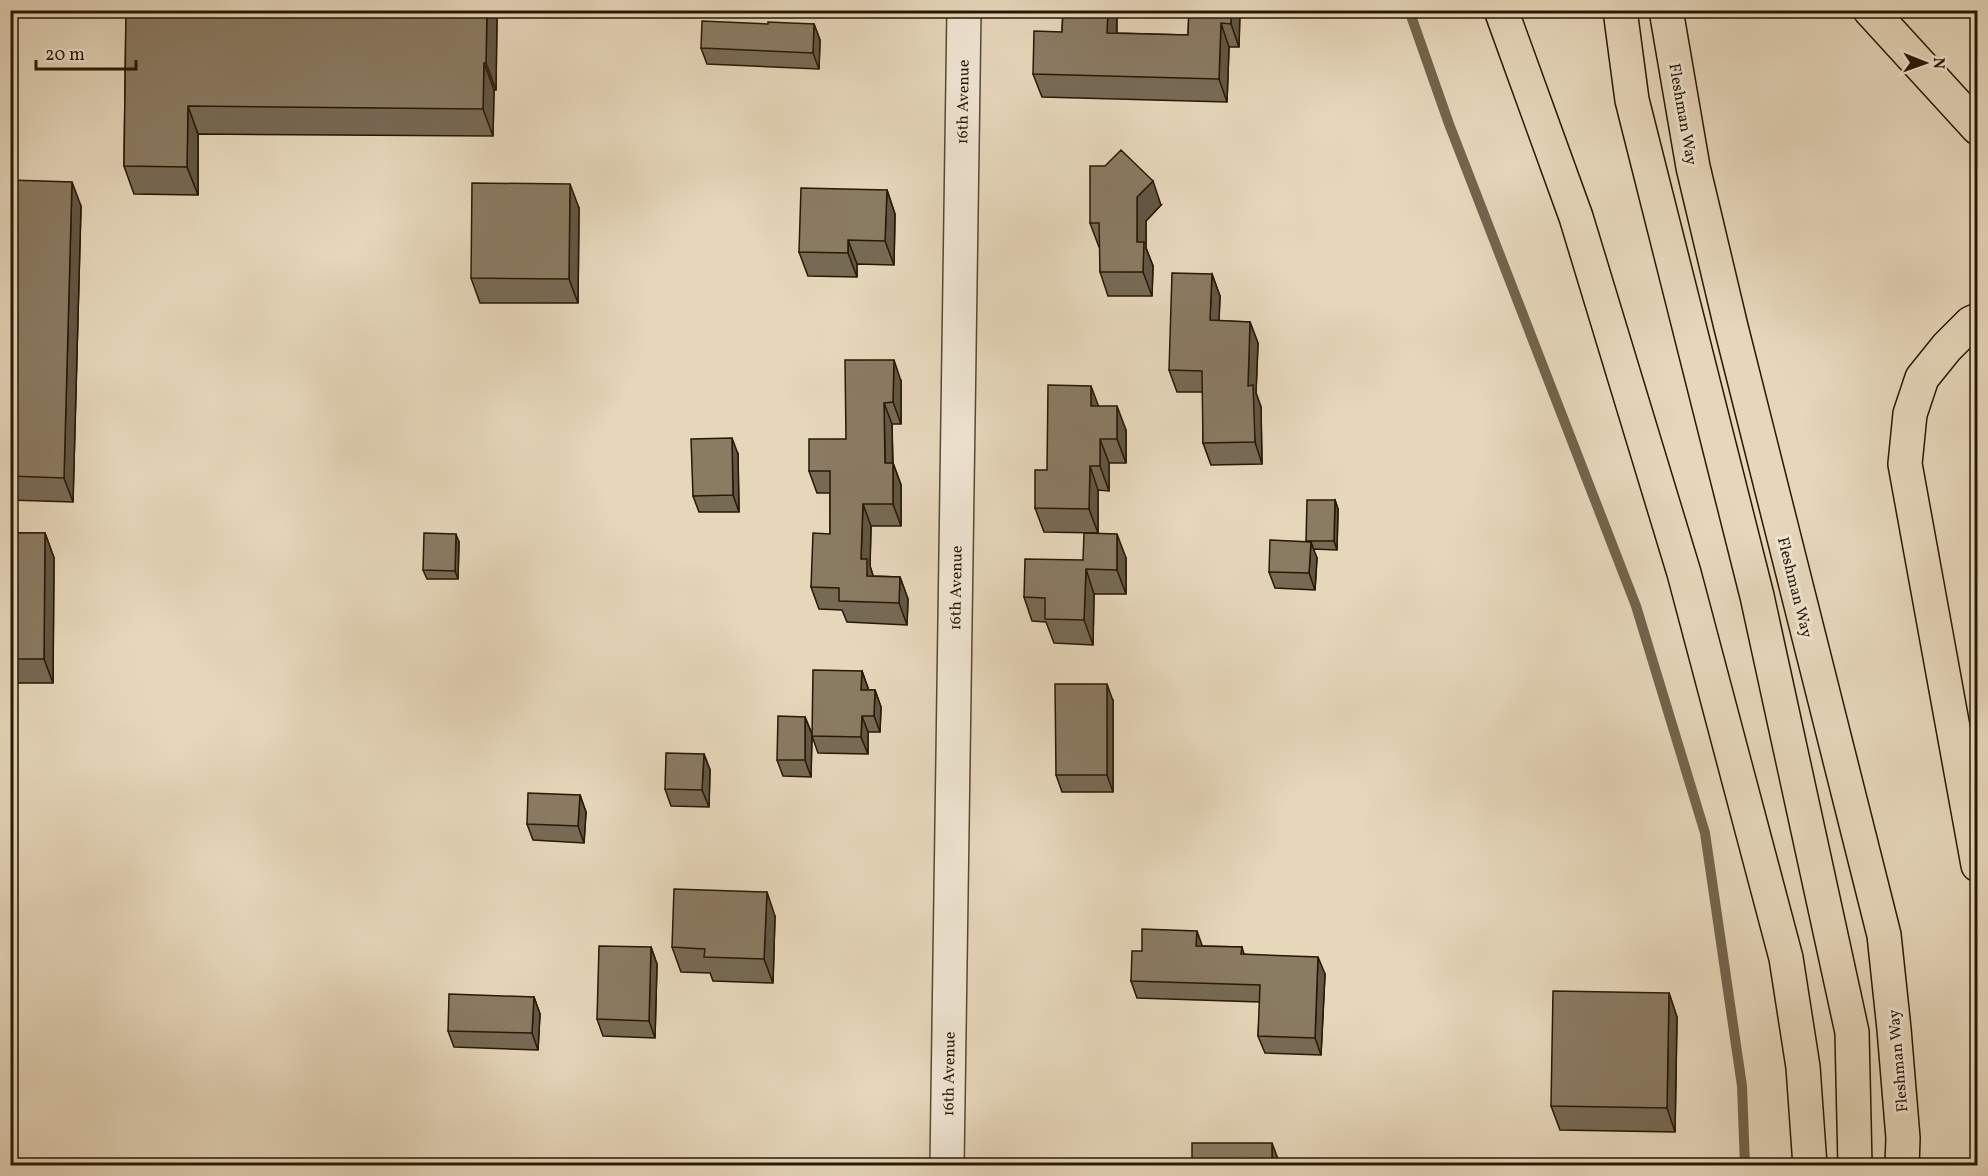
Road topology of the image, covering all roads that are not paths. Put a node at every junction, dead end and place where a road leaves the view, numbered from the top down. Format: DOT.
graph roads {
  1 [pos="964,10"];
  2 [pos="1501,10"];
  3 [pos="1620,10"];
  4 [pos="1666,10"];
  5 [pos="1682,10"];
  6 [pos="1870,10"];
  7 [pos="1977,128"];
  8 [pos="1693,167"];
  9 [pos="1977,320"];
  10 [pos="1977,865"];
  11 [pos="947,1166"];
  12 [pos="1810,1166"];
  13 [pos="1856,1166"];
  14 [pos="1902,1166"];
  1 -- 11 [label="street, 16th Avenue"];
  2 -- 12 [label="main road"];
  3 -- 13 [label="main road"];
  4 -- 8 [label="main road, Fleshman Way"];
  5 -- 8 [label="main road"];
  6 -- 7 [label="main road"];
  8 -- 14 [label="main road, Fleshman Way"];
  9 -- 10 [label="main road"];
}
